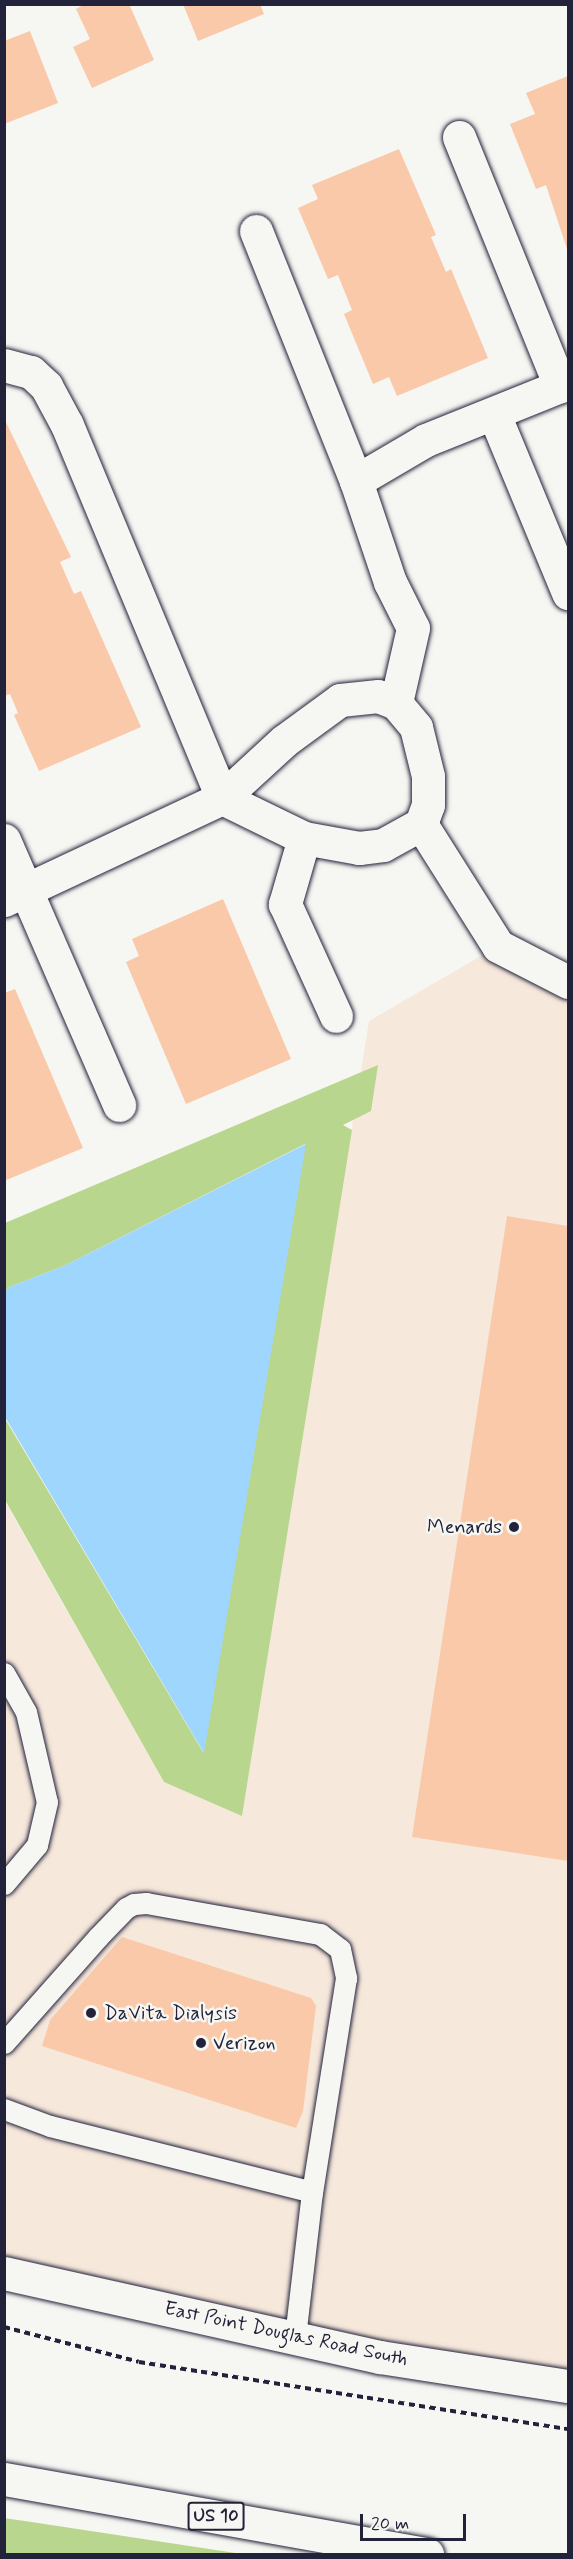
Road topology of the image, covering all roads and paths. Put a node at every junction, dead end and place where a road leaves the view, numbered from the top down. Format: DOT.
graph roads {
  1 [pos="459,137"];
  2 [pos="256,231"];
  3 [pos="4,365"];
  4 [pos="564,385"];
  5 [pos="494,414"];
  6 [pos="356,481"];
  7 [pos="568,593"];
  8 [pos="396,702"];
  9 [pos="222,798"];
  10 [pos="421,824"];
  11 [pos="304,838"];
  12 [pos="4,840"];
  13 [pos="16,895"];
  14 [pos="568,982"];
  15 [pos="336,1016"];
  16 [pos="119,1105"];
  17 [pos="4,1673"];
  18 [pos="4,1884"];
  19 [pos="4,2043"];
  20 [pos="4,2109"];
  21 [pos="312,2192"];
  22 [pos="4,2273"];
  23 [pos="4,2326"];
  24 [pos="295,2337"];
  25 [pos="568,2386"];
  26 [pos="568,2429"];
  27 [pos="4,2480"];
  28 [pos="427,2554"];
  1 -- 4 [label="main road"];
  2 -- 6 [label="main road"];
  3 -- 9 [label="main road"];
  4 -- 5 [label="main road"];
  5 -- 6 [label="main road"];
  5 -- 7 [label="main road"];
  6 -- 8 [label="main road"];
  8 -- 9 [label="main road"];
  8 -- 10 [label="main road"];
  9 -- 11 [label="main road"];
  9 -- 13 [label="main road"];
  10 -- 11 [label="main road"];
  10 -- 14 [label="main road"];
  11 -- 15 [label="main road"];
  12 -- 13 [label="main road"];
  13 -- 16 [label="main road"];
  17 -- 18 [label="lane"];
  19 -- 21 [label="lane"];
  20 -- 21 [label="lane"];
  21 -- 24 [label="lane"];
  22 -- 24 [label="main road, East Point Douglas Road South"];
  23 -- 26 [label="path"];
  24 -- 25 [label="main road, East Point Douglas Road South"];
  27 -- 28 [label="main road, US 10"];
}
